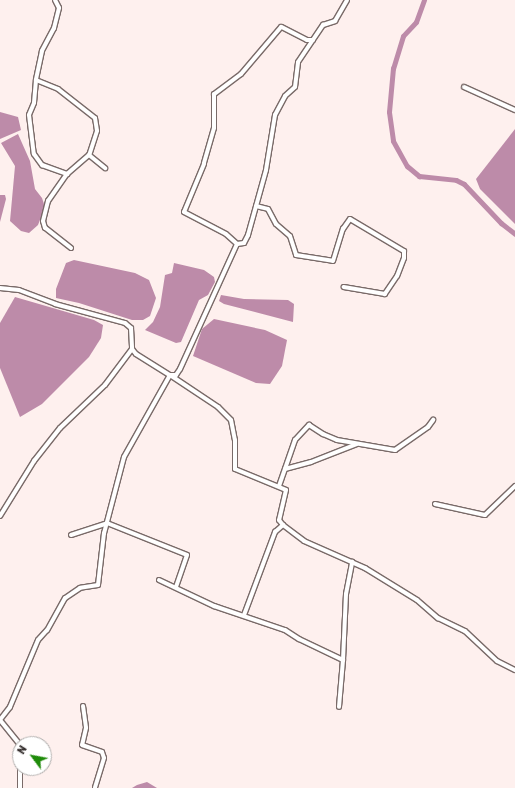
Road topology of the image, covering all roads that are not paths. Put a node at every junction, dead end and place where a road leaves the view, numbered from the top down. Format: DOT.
graph roads {
  1 [pos="56,0"];
  2 [pos="347,0"];
  3 [pos="313,40"];
  4 [pos="36,80"];
  5 [pos="464,88"];
  6 [pos="515,110"];
  7 [pos="89,155"];
  8 [pos="105,168"];
  9 [pos="67,174"];
  10 [pos="256,206"];
  11 [pos="237,244"];
  12 [pos="71,248"];
  13 [pos="344,287"];
  14 [pos="0,288"];
  15 [pos="132,349"];
  16 [pos="170,375"];
  17 [pos="433,420"];
  18 [pos="358,444"];
  19 [pos="285,469"];
  20 [pos="278,486"];
  21 [pos="515,486"];
  22 [pos="435,504"];
  23 [pos="0,516"];
  24 [pos="107,523"];
  25 [pos="283,525"];
  26 [pos="71,535"];
  27 [pos="352,562"];
  28 [pos="160,580"];
  29 [pos="176,587"];
  30 [pos="244,615"];
  31 [pos="343,660"];
  32 [pos="515,670"];
  33 [pos="83,706"];
  34 [pos="339,707"];
  35 [pos="13,736"];
  36 [pos="20,776"];
  37 [pos="20,788"];
  38 [pos="95,788"];
  1 -- 4 [label="street"];
  2 -- 3 [label="street"];
  3 -- 10 [label="street"];
  3 -- 11 [label="street"];
  4 -- 7 [label="street"];
  4 -- 9 [label="street"];
  5 -- 6 [label="street"];
  7 -- 8 [label="street"];
  7 -- 9 [label="street"];
  9 -- 12 [label="street"];
  10 -- 11 [label="street"];
  10 -- 13 [label="street"];
  11 -- 16 [label="street"];
  14 -- 15 [label="street"];
  15 -- 16 [label="street"];
  15 -- 23 [label="street"];
  16 -- 20 [label="street"];
  16 -- 24 [label="street"];
  17 -- 18 [label="street"];
  18 -- 19 [label="street"];
  18 -- 19 [label="street"];
  19 -- 20 [label="street"];
  20 -- 25 [label="street"];
  21 -- 22 [label="street"];
  24 -- 26 [label="street"];
  24 -- 29 [label="street"];
  24 -- 35 [label="street"];
  25 -- 27 [label="street"];
  25 -- 30 [label="street"];
  27 -- 31 [label="street"];
  27 -- 32 [label="street"];
  28 -- 29 [label="street"];
  29 -- 30 [label="street"];
  30 -- 31 [label="street"];
  31 -- 34 [label="street"];
  33 -- 38 [label="street"];
  36 -- 37 [label="street"];
}
